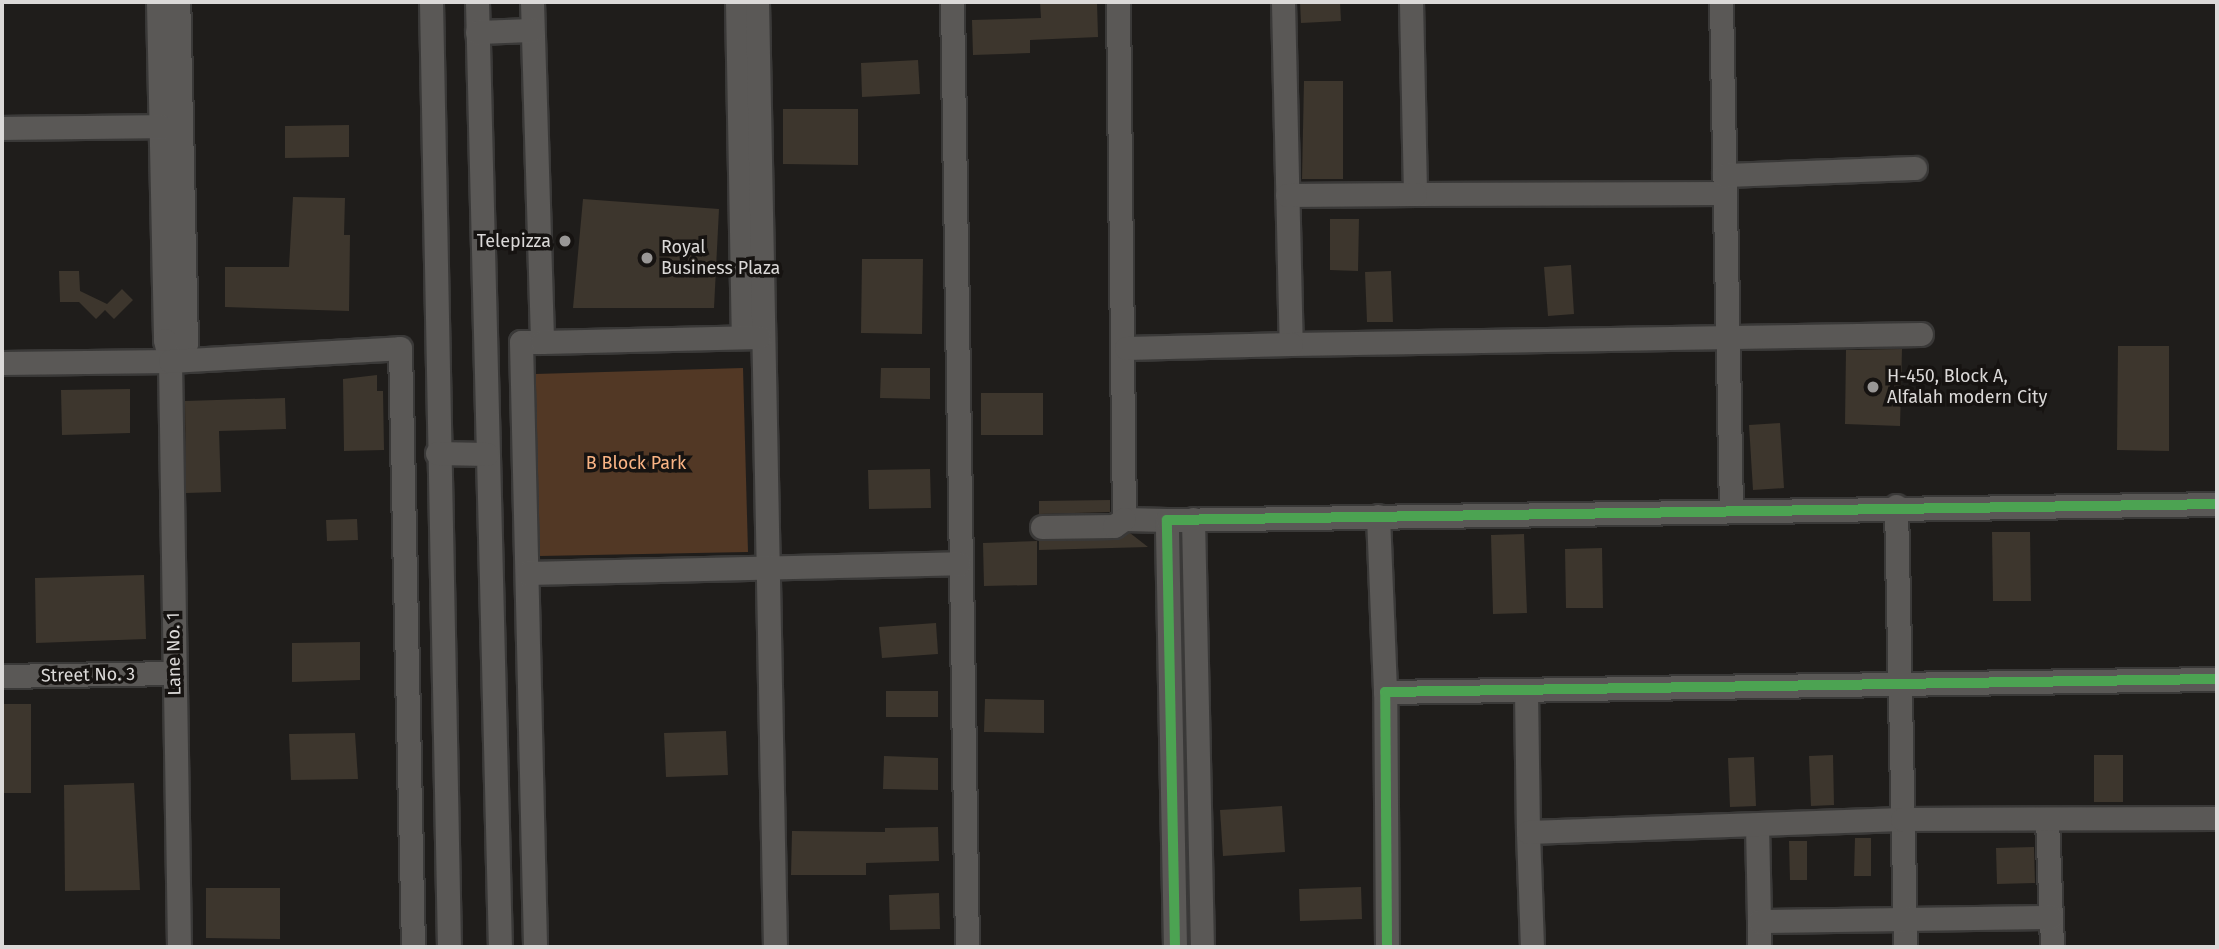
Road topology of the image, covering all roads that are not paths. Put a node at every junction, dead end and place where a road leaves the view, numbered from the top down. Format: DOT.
graph roads {
  1 [pos="158,2"];
  2 [pos="178,2"];
  3 [pos="431,2"];
  4 [pos="477,2"];
  5 [pos="532,2"];
  6 [pos="737,2"];
  7 [pos="757,2"];
  8 [pos="952,2"];
  9 [pos="1118,2"];
  10 [pos="1283,2"];
  11 [pos="1411,2"];
  12 [pos="1721,2"];
  13 [pos="532,30"];
  14 [pos="477,32"];
  15 [pos="161,126"];
  16 [pos="2,128"];
  17 [pos="1915,168"];
  18 [pos="1724,184"];
  19 [pos="1415,194"];
  20 [pos="1287,195"];
  21 [pos="1921,334"];
  22 [pos="752,336"];
  23 [pos="1730,336"];
  24 [pos="542,342"];
  25 [pos="1291,344"];
  26 [pos="1126,348"];
  27 [pos="170,360"];
  28 [pos="2,363"];
  29 [pos="437,453"];
  30 [pos="487,454"];
  31 [pos="2217,504"];
  32 [pos="1896,506"];
  33 [pos="1731,509"];
  34 [pos="1378,516"];
  35 [pos="1124,519"];
  36 [pos="1193,519"];
  37 [pos="1167,520"];
  38 [pos="1042,527"];
  39 [pos="959,564"];
  40 [pos="766,568"];
  41 [pos="527,573"];
  42 [pos="174,673"];
  43 [pos="2,676"];
  44 [pos="2217,679"];
  45 [pos="1899,682"];
  46 [pos="1526,691"];
  47 [pos="1385,692"];
  48 [pos="2217,818"];
  49 [pos="1902,820"];
  50 [pos="2048,820"];
  51 [pos="1758,825"];
  52 [pos="1528,832"];
  53 [pos="2051,916"];
  54 [pos="1905,920"];
  55 [pos="1759,922"];
  56 [pos="179,947"];
  57 [pos="413,947"];
  58 [pos="449,947"];
  59 [pos="500,947"];
  60 [pos="535,947"];
  61 [pos="775,947"];
  62 [pos="967,947"];
  63 [pos="1175,947"];
  64 [pos="1202,947"];
  65 [pos="1387,947"];
  66 [pos="1532,947"];
  67 [pos="1759,947"];
  68 [pos="1905,947"];
  69 [pos="2052,947"];
  1 -- 15 [label="street, Lane No. 1"];
  2 -- 27 [label="street"];
  3 -- 29 [label="street"];
  4 -- 14 [label="street"];
  5 -- 13 [label="street"];
  6 -- 22 [label="street"];
  7 -- 22 [label="street"];
  8 -- 39 [label="street"];
  9 -- 26 [label="street"];
  10 -- 20 [label="street"];
  11 -- 19 [label="street"];
  12 -- 18 [label="street"];
  13 -- 14 [label="street"];
  13 -- 24 [label="street"];
  14 -- 30 [label="street"];
  15 -- 16 [label="street"];
  15 -- 27 [label="street, Lane No. 1"];
  17 -- 18 [label="street"];
  18 -- 19 [label="street"];
  18 -- 23 [label="street"];
  19 -- 20 [label="street"];
  20 -- 25 [label="street"];
  21 -- 23 [label="street"];
  22 -- 24 [label="street"];
  22 -- 40 [label="street"];
  23 -- 25 [label="street"];
  23 -- 33 [label="street"];
  24 -- 41 [label="street"];
  25 -- 26 [label="street"];
  26 -- 35 [label="street"];
  27 -- 28 [label="street"];
  27 -- 42 [label="street, Lane No. 1"];
  27 -- 57 [label="street"];
  29 -- 30 [label="street"];
  29 -- 58 [label="street"];
  30 -- 59 [label="street"];
  31 -- 32 [label="street"];
  32 -- 33 [label="street"];
  32 -- 45 [label="street"];
  33 -- 34 [label="street"];
  34 -- 36 [label="street"];
  34 -- 47 [label="street"];
  35 -- 37 [label="street"];
  35 -- 38 [label="street"];
  36 -- 37 [label="street"];
  36 -- 64 [label="street"];
  37 -- 63 [label="street"];
  39 -- 40 [label="street"];
  39 -- 62 [label="street"];
  40 -- 41 [label="street"];
  40 -- 61 [label="street"];
  41 -- 60 [label="street"];
  42 -- 43 [label="street, Street No. 3"];
  42 -- 56 [label="street, Lane No. 1"];
  44 -- 45 [label="street"];
  45 -- 46 [label="street"];
  45 -- 49 [label="street"];
  46 -- 47 [label="street"];
  46 -- 52 [label="street"];
  47 -- 65 [label="street"];
  48 -- 50 [label="street"];
  49 -- 50 [label="street"];
  49 -- 51 [label="street"];
  49 -- 54 [label="street"];
  50 -- 53 [label="street"];
  51 -- 52 [label="street"];
  51 -- 55 [label="street"];
  52 -- 66 [label="street"];
  53 -- 54 [label="street"];
  53 -- 69 [label="street"];
  54 -- 55 [label="street"];
  54 -- 68 [label="street"];
  55 -- 67 [label="street"];
}
